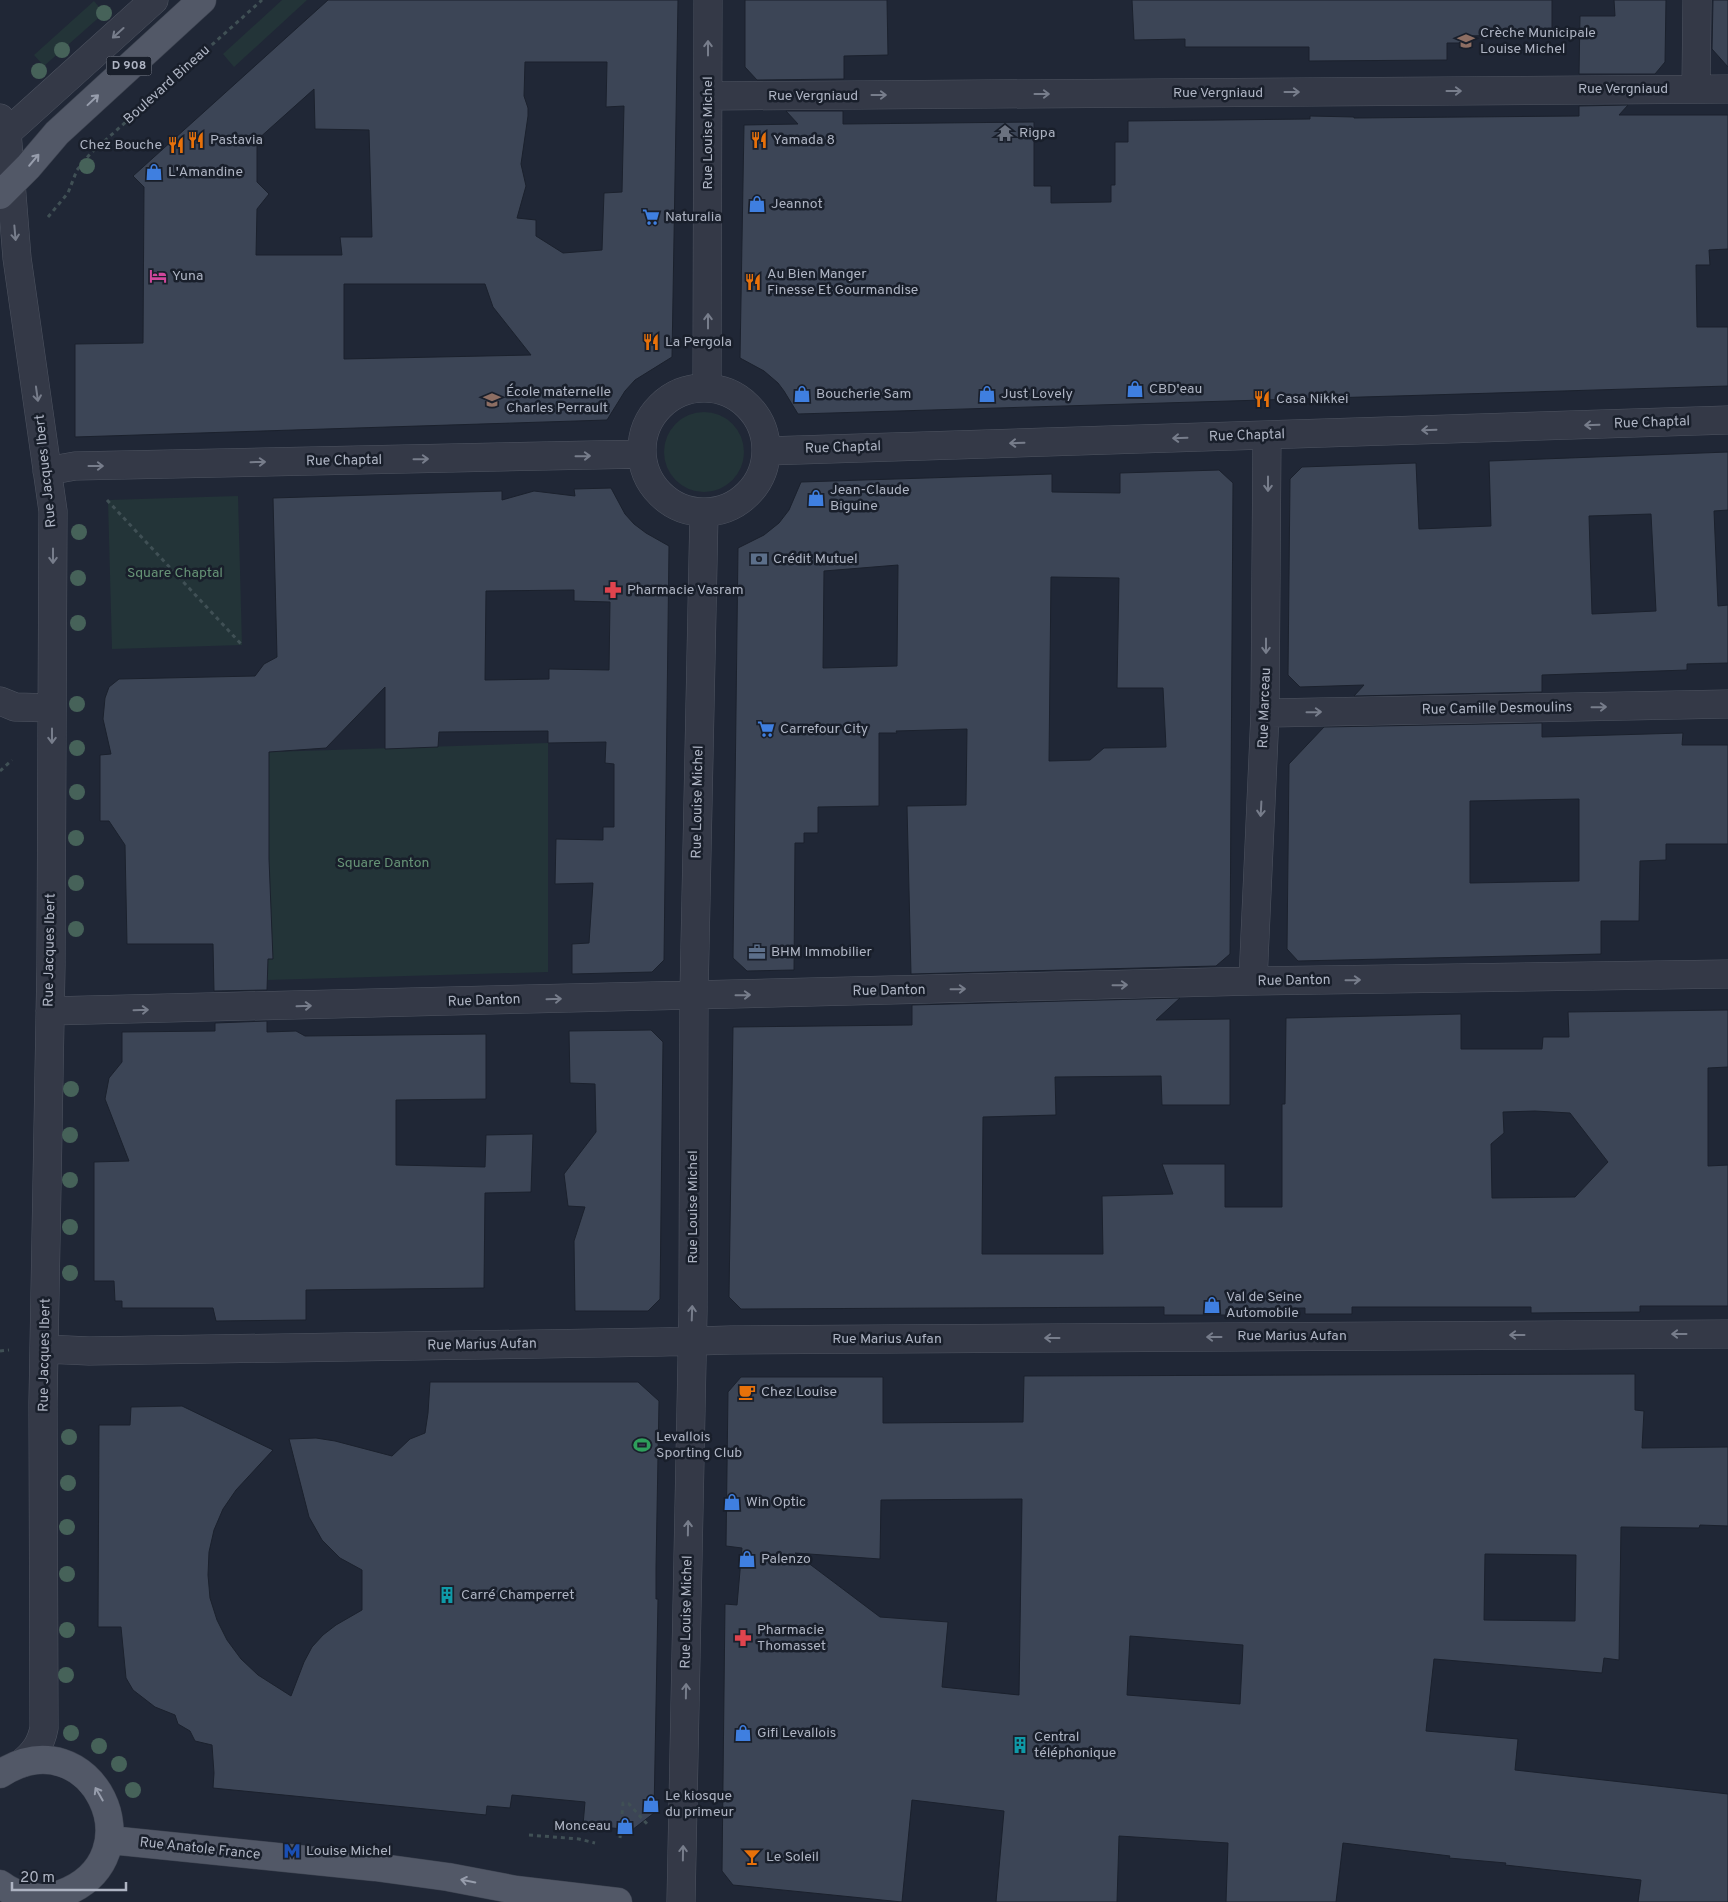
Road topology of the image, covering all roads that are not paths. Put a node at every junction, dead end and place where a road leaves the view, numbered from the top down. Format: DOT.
graph roads {
  1 [pos="154,0"];
  2 [pos="202,0"];
  3 [pos="708,0"];
  4 [pos="1696,0"];
  5 [pos="1696,89"];
  6 [pos="1728,89"];
  7 [pos="708,96"];
  8 [pos="2,130"];
  9 [pos="5,191"];
  10 [pos="707,387"];
  11 [pos="1728,420"];
  12 [pos="1267,435"];
  13 [pos="767,451"];
  14 [pos="642,454"];
  15 [pos="47,470"];
  16 [pos="704,512"];
  17 [pos="0,701"];
  18 [pos="1728,704"];
  19 [pos="52,708"];
  20 [pos="1265,713"];
  21 [pos="1728,974"];
  22 [pos="1254,981"];
  23 [pos="694,995"];
  24 [pos="50,1011"];
  25 [pos="1728,1334"];
  26 [pos="691,1340"];
  27 [pos="45,1349"];
  28 [pos="11,1769"];
  29 [pos="110,1840"];
  30 [pos="0,1884"];
  31 [pos="31,1899"];
  32 [pos="618,1902"];
  33 [pos="681,1902"];
  1 -- 8 [label="street, one-way"];
  9 -- 2 [label="main road, D 908, one-way"];
  7 -- 3 [label="street, Rue Louise Michel, one-way"];
  4 -- 5 [label="street"];
  5 -- 6 [label="street, Rue Vergniaud"];
  7 -- 5 [label="street, Rue Vergniaud, one-way"];
  10 -- 7 [label="street, Rue Louise Michel, one-way"];
  8 -- 9 [label="street, Rue Jacques Ibert"];
  9 -- 15 [label="street, Rue Jacques Ibert, one-way"];
  10 -- 13 [label="street"];
  10 -- 14 [label="street"];
  11 -- 12 [label="street, Rue Chaptal, one-way"];
  12 -- 13 [label="street, Rue Chaptal, one-way"];
  12 -- 20 [label="street, Rue Marceau, one-way"];
  13 -- 16 [label="street"];
  15 -- 14 [label="street, Rue Chaptal, one-way"];
  14 -- 16 [label="street"];
  15 -- 19 [label="street, Rue Jacques Ibert, one-way"];
  16 -- 23 [label="street, Rue Louise Michel"];
  17 -- 19 [label="street"];
  20 -- 18 [label="street, Rue Camille Desmoulins, one-way"];
  19 -- 24 [label="street, Rue Jacques Ibert, one-way"];
  20 -- 22 [label="street, Rue Marceau, one-way"];
  22 -- 21 [label="street, Rue Danton, one-way"];
  23 -- 22 [label="street, Rue Danton, one-way"];
  24 -- 23 [label="street, Rue Danton, one-way"];
  26 -- 23 [label="street, Rue Louise Michel, one-way"];
  24 -- 27 [label="street, Rue Jacques Ibert"];
  25 -- 26 [label="street, Rue Marius Aufan, one-way"];
  26 -- 27 [label="street, Rue Marius Aufan"];
  33 -- 26 [label="street, Rue Louise Michel, one-way"];
  27 -- 28 [label="street, Rue Jacques Ibert"];
  29 -- 28 [label="main road, one-way"];
  29 -- 31 [label="main road"];
  32 -- 29 [label="main road, Rue Anatole France, one-way"];
  30 -- 31 [label="main road"];
}
